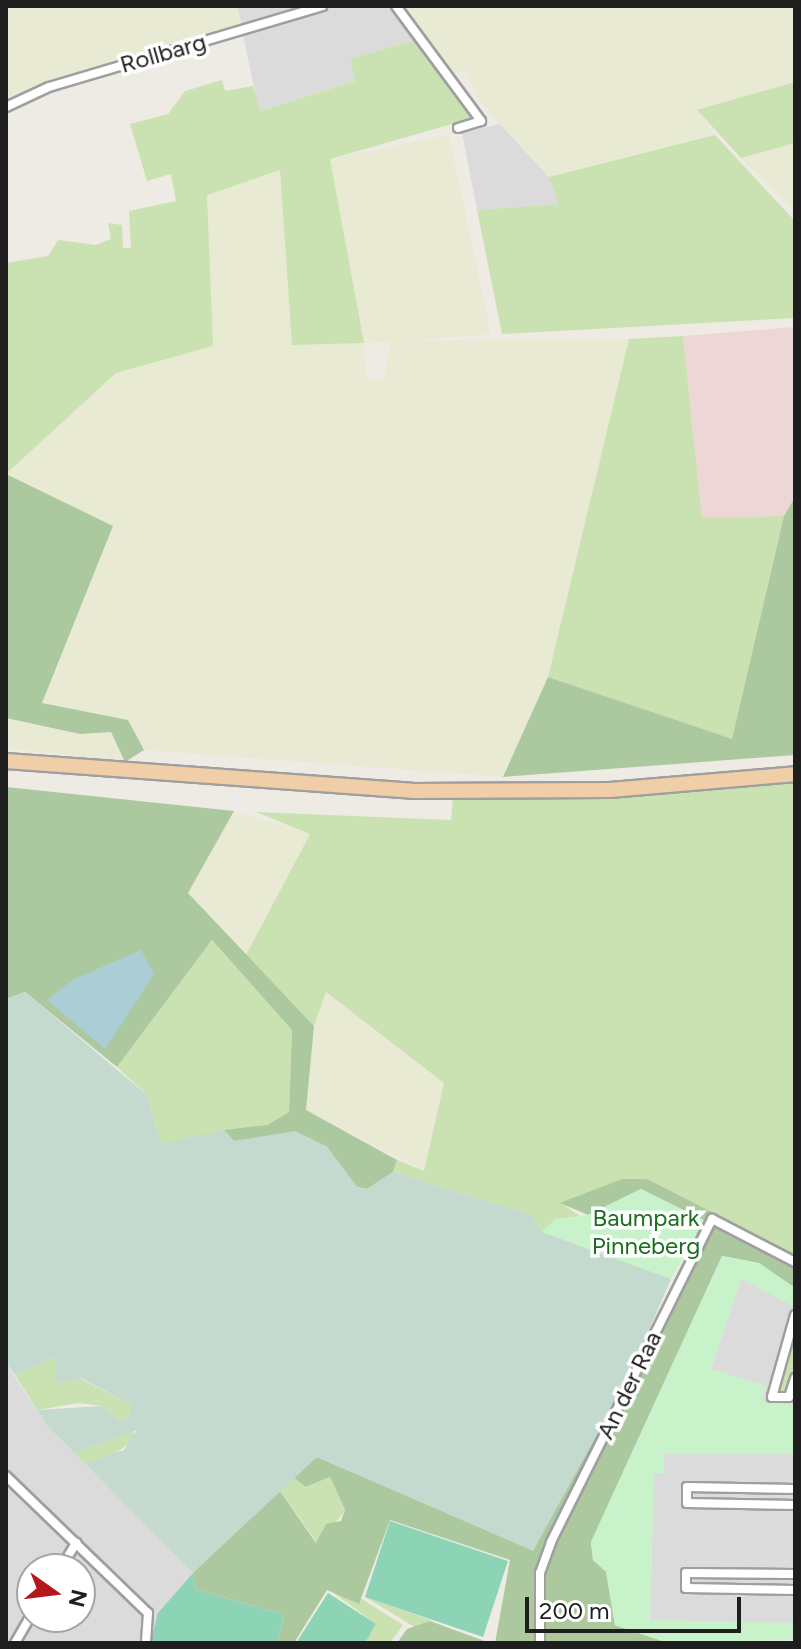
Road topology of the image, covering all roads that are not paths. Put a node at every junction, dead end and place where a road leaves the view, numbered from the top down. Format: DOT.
graph roads {
  1 [pos="322,6"];
  2 [pos="396,6"];
  3 [pos="6,107"];
  4 [pos="458,128"];
  5 [pos="6,761"];
  6 [pos="795,774"];
  7 [pos="795,1262"];
  8 [pos="795,1315"];
  9 [pos="795,1378"];
  10 [pos="793,1391"];
  11 [pos="6,1476"];
  12 [pos="763,1489"];
  13 [pos="795,1489"];
  14 [pos="763,1504"];
  15 [pos="795,1505"];
  16 [pos="76,1543"];
  17 [pos="70,1553"];
  18 [pos="761,1574"];
  19 [pos="795,1574"];
  20 [pos="761,1589"];
  21 [pos="795,1590"];
  22 [pos="146,1643"];
  23 [pos="540,1643"];
  1 -- 3 [label="street, Rollbarg"];
  2 -- 4 [label="street"];
  5 -- 6 [label="main road"];
  7 -- 23 [label="street, An der Raa"];
  8 -- 10 [label="street"];
  9 -- 10 [label="street"];
  11 -- 16 [label="street"];
  12 -- 13 [label="street"];
  12 -- 14 [label="street"];
  12 -- 14 [label="street"];
  14 -- 15 [label="street"];
  16 -- 17 [label="street"];
  16 -- 22 [label="street"];
  18 -- 19 [label="street"];
  18 -- 20 [label="street"];
  18 -- 20 [label="street"];
  20 -- 21 [label="street"];
}
